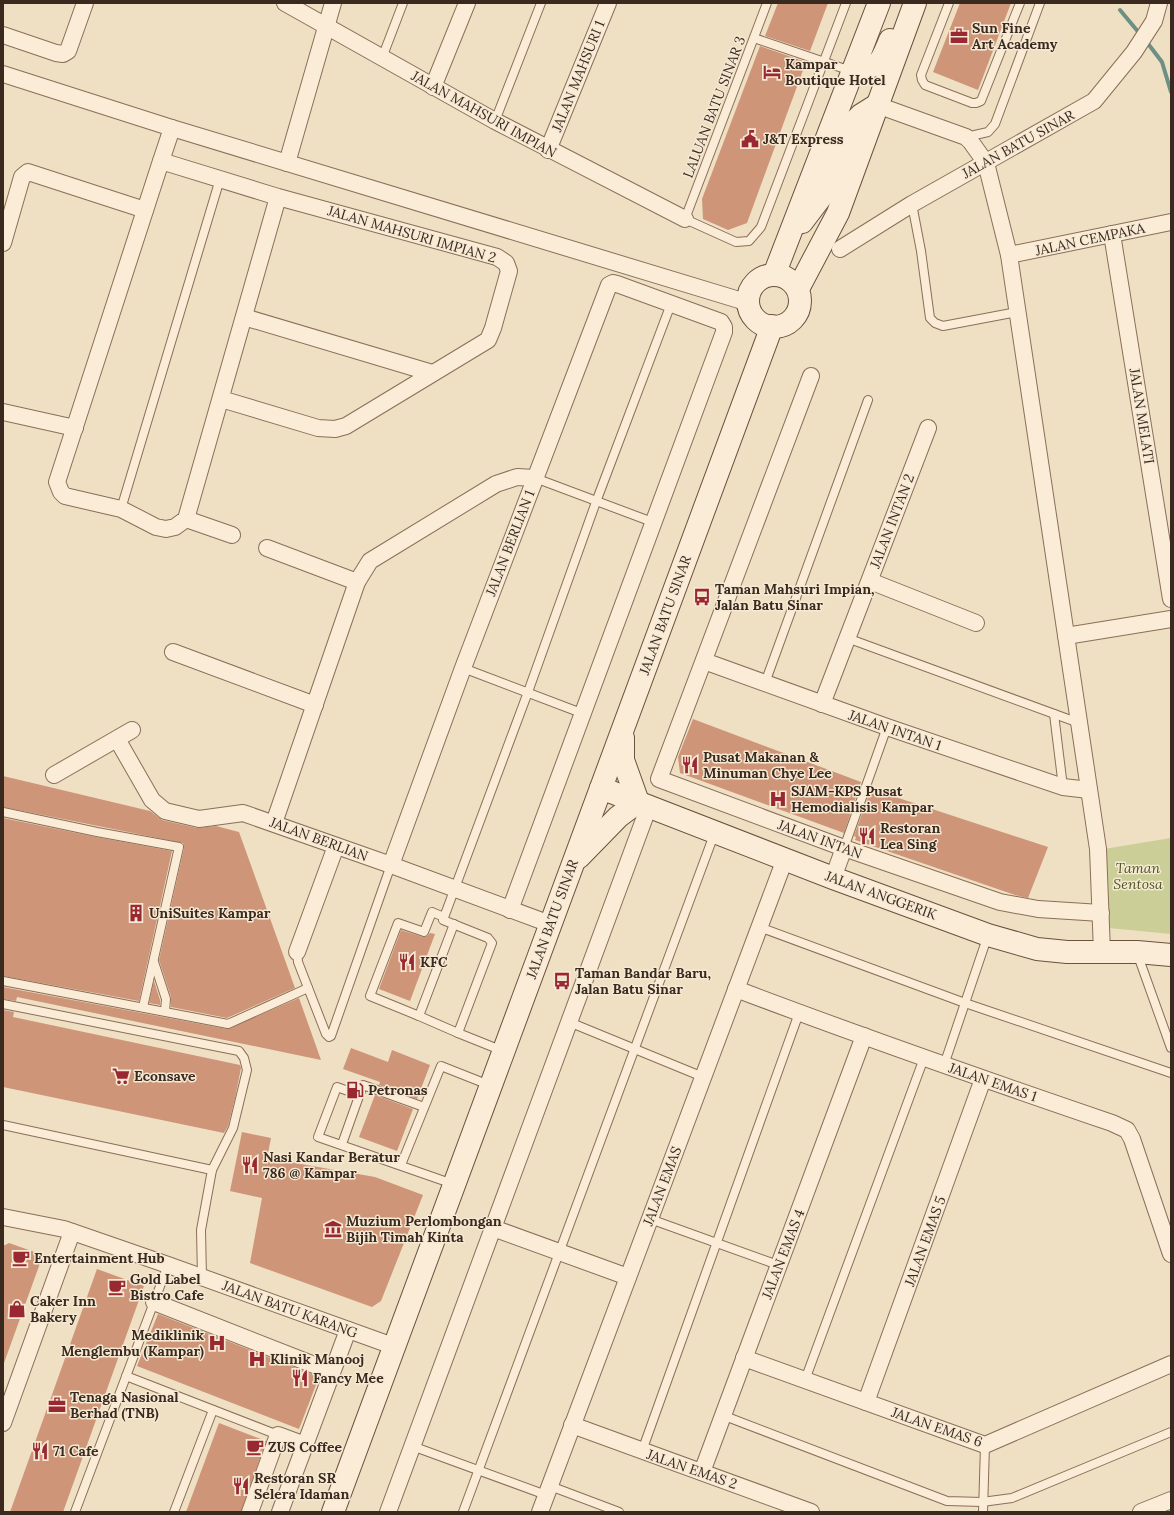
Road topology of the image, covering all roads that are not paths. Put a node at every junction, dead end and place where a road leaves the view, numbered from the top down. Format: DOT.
graph roads {
  1 [pos="85,3"];
  2 [pos="285,3"];
  3 [pos="333,3"];
  4 [pos="403,3"];
  5 [pos="467,3"];
  6 [pos="542,3"];
  7 [pos="608,3"];
  8 [pos="767,3"];
  9 [pos="846,3"];
  10 [pos="879,3"];
  11 [pos="904,3"];
  12 [pos="915,3"];
  13 [pos="949,3"];
  14 [pos="1020,3"];
  15 [pos="1040,3"];
  16 [pos="1159,3"];
  17 [pos="327,28"];
  18 [pos="3,36"];
  19 [pos="754,38"];
  20 [pos="382,58"];
  21 [pos="823,62"];
  22 [pos="852,71"];
  23 [pos="3,74"];
  24 [pos="433,87"];
  25 [pos="878,105"];
  26 [pos="495,121"];
  27 [pos="172,128"];
  28 [pos="966,137"];
  29 [pos="548,150"];
  30 [pos="162,161"];
  31 [pos="986,162"];
  32 [pos="287,163"];
  33 [pos="220,179"];
  34 [pos="278,196"];
  35 [pos="912,204"];
  36 [pos="145,210"];
  37 [pos="685,219"];
  38 [pos="1171,222"];
  39 [pos="1112,234"];
  40 [pos="787,242"];
  41 [pos="3,243"];
  42 [pos="840,249"];
  43 [pos="1009,255"];
  44 [pos="774,275"];
  45 [pos="798,290"];
  46 [pos="749,303"];
  47 [pos="672,304"];
  48 [pos="1018,312"];
  49 [pos="244,317"];
  50 [pos="772,326"];
  51 [pos="432,373"];
  52 [pos="812,376"];
  53 [pos="221,399"];
  54 [pos="868,400"];
  55 [pos="3,412"];
  56 [pos="75,428"];
  57 [pos="928,428"];
  58 [pos="535,478"];
  59 [pos="596,502"];
  60 [pos="121,509"];
  61 [pos="186,519"];
  62 [pos="655,523"];
  63 [pos="232,536"];
  64 [pos="267,548"];
  65 [pos="870,581"];
  66 [pos="358,582"];
  67 [pos="1171,599"];
  68 [pos="1171,619"];
  69 [pos="976,622"];
  70 [pos="1066,636"];
  71 [pos="847,638"];
  72 [pos="173,652"];
  73 [pos="704,661"];
  74 [pos="463,668"];
  75 [pos="765,683"];
  76 [pos="528,692"];
  77 [pos="822,704"];
  78 [pos="315,705"];
  79 [pos="584,714"];
  80 [pos="1054,714"];
  81 [pos="1079,723"];
  82 [pos="887,727"];
  83 [pos="623,729"];
  84 [pos="132,730"];
  85 [pos="117,739"];
  86 [pos="54,776"];
  87 [pos="1063,787"];
  88 [pos="601,788"];
  89 [pos="1089,790"];
  90 [pos="644,804"];
  91 [pos="3,812"];
  92 [pos="274,824"];
  93 [pos="715,832"];
  94 [pos="336,846"];
  95 [pos="844,848"];
  96 [pos="785,859"];
  97 [pos="391,865"];
  98 [pos="572,865"];
  99 [pos="833,878"];
  100 [pos="454,889"];
  101 [pos="510,910"];
  102 [pos="1101,913"];
  103 [pos="444,917"];
  104 [pos="454,924"];
  105 [pos="550,924"];
  106 [pos="759,927"];
  107 [pos="988,935"];
  108 [pos="297,952"];
  109 [pos="1102,952"];
  110 [pos="1137,952"];
  111 [pos="1171,955"];
  112 [pos="154,961"];
  113 [pos="3,981"];
  114 [pos="308,988"];
  115 [pos="736,989"];
  116 [pos="965,1002"];
  117 [pos="3,1004"];
  118 [pos="143,1007"];
  119 [pos="165,1012"];
  120 [pos="799,1013"];
  121 [pos="419,1016"];
  122 [pos="569,1022"];
  123 [pos="458,1033"];
  124 [pos="864,1036"];
  125 [pos="635,1048"];
  126 [pos="1171,1048"];
  127 [pos="503,1051"];
  128 [pos="924,1058"];
  129 [pos="944,1065"];
  130 [pos="1171,1073"];
  131 [pos="703,1077"];
  132 [pos="984,1079"];
  133 [pos="490,1086"];
  134 [pos="360,1095"];
  135 [pos="424,1107"];
  136 [pos="3,1125"];
  137 [pos="342,1144"];
  138 [pos="401,1166"];
  139 [pos="212,1170"];
  140 [pos="454,1184"];
  141 [pos="3,1217"];
  142 [pos="650,1219"];
  143 [pos="493,1228"];
  144 [pos="1167,1231"];
  145 [pos="72,1232"];
  146 [pos="717,1244"];
  147 [pos="559,1252"];
  148 [pos="1171,1254"];
  149 [pos="168,1265"];
  150 [pos="778,1266"];
  151 [pos="202,1277"];
  152 [pos="628,1277"];
  153 [pos="154,1302"];
  154 [pos="348,1330"];
  155 [pos="393,1346"];
  156 [pos="744,1358"];
  157 [pos="1171,1364"];
  158 [pos="332,1372"];
  159 [pos="126,1376"];
  160 [pos="805,1380"];
  161 [pos="866,1402"];
  162 [pos="213,1410"];
  163 [pos="722,1415"];
  164 [pos="3,1423"];
  165 [pos="572,1425"];
  166 [pos="1171,1432"];
  167 [pos="278,1435"];
  168 [pos="305,1445"];
  169 [pos="985,1445"];
  170 [pos="412,1446"];
  171 [pos="642,1451"];
  172 [pos="478,1471"];
  173 [pos="702,1472"];
  174 [pos="548,1491"];
  175 [pos="1171,1500"];
  176 [pos="982,1502"];
  177 [pos="778,1506"];
  178 [pos="76,1512"];
  179 [pos="174,1512"];
  180 [pos="250,1512"];
  181 [pos="280,1512"];
  182 [pos="332,1512"];
  183 [pos="388,1512"];
  184 [pos="462,1512"];
  185 [pos="540,1512"];
  186 [pos="619,1512"];
  187 [pos="811,1512"];
  188 [pos="983,1512"];
  189 [pos="1141,1512"];
  1 -- 18 [label="street"];
  2 -- 17 [label="street, JALAN MAHSURI IMPIAN"];
  3 -- 17 [label="street"];
  4 -- 20 [label="lane"];
  5 -- 24 [label="street"];
  6 -- 26 [label="lane"];
  7 -- 29 [label="street, JALAN MAHSURI 1"];
  8 -- 19 [label="lane, LALUAN BATU SINAR 3"];
  9 -- 21 [label="lane"];
  10 -- 22 [label="street"];
  11 -- 22 [label="street"];
  12 -- 25 [label="street"];
  13 -- 14 [label="lane"];
  15 -- 28 [label="lane"];
  16 -- 31 [label="street, JALAN BATU SINAR"];
  17 -- 20 [label="street, JALAN MAHSURI IMPIAN"];
  17 -- 32 [label="street"];
  19 -- 21 [label="lane"];
  19 -- 37 [label="lane, LALUAN BATU SINAR 3"];
  20 -- 24 [label="street, JALAN MAHSURI IMPIAN"];
  21 -- 22 [label="lane"];
  21 -- 37 [label="lane"];
  22 -- 40 [label="street"];
  23 -- 27 [label="street"];
  24 -- 26 [label="street, JALAN MAHSURI IMPIAN"];
  25 -- 28 [label="street"];
  25 -- 40 [label="street"];
  25 -- 45 [label="street"];
  26 -- 29 [label="street, JALAN MAHSURI IMPIAN"];
  27 -- 30 [label="street"];
  27 -- 32 [label="street"];
  28 -- 31 [label="street"];
  29 -- 37 [label="street, JALAN MAHSURI IMPIAN"];
  30 -- 33 [label="street, JALAN MAHSURI IMPIAN 2"];
  30 -- 36 [label="street"];
  31 -- 35 [label="street, JALAN BATU SINAR"];
  31 -- 43 [label="street"];
  32 -- 46 [label="street"];
  33 -- 34 [label="street, JALAN MAHSURI IMPIAN 2"];
  33 -- 60 [label="lane"];
  34 -- 49 [label="street"];
  34 -- 51 [label="street, JALAN MAHSURI IMPIAN 2"];
  35 -- 42 [label="street, JALAN BATU SINAR"];
  35 -- 48 [label="lane"];
  36 -- 41 [label="street"];
  36 -- 56 [label="street"];
  38 -- 39 [label="street, JALAN CEMPAKA"];
  39 -- 43 [label="street, JALAN CEMPAKA"];
  39 -- 67 [label="street, JALAN MELATI"];
  40 -- 44 [label="street"];
  43 -- 48 [label="street"];
  44 -- 45 [label="street"];
  44 -- 46 [label="street"];
  45 -- 50 [label="street"];
  46 -- 50 [label="street"];
  47 -- 58 [label="street, JALAN BERLIAN 1"];
  47 -- 59 [label="lane"];
  47 -- 62 [label="street"];
  48 -- 70 [label="street"];
  49 -- 51 [label="street"];
  49 -- 53 [label="street"];
  50 -- 83 [label="street, JALAN BATU SINAR"];
  51 -- 53 [label="street, JALAN MAHSURI IMPIAN 2"];
  52 -- 73 [label="street"];
  53 -- 61 [label="street"];
  54 -- 75 [label="lane"];
  55 -- 56 [label="street"];
  56 -- 60 [label="street"];
  57 -- 65 [label="street, JALAN INTAN 2"];
  58 -- 59 [label="lane"];
  58 -- 66 [label="street"];
  58 -- 74 [label="street, JALAN BERLIAN 1"];
  59 -- 62 [label="lane"];
  59 -- 76 [label="lane"];
  60 -- 61 [label="street"];
  61 -- 63 [label="street"];
  62 -- 79 [label="street"];
  64 -- 66 [label="street"];
  65 -- 69 [label="street"];
  65 -- 71 [label="street, JALAN INTAN 2"];
  66 -- 78 [label="street"];
  68 -- 70 [label="street"];
  70 -- 81 [label="street"];
  71 -- 77 [label="street, JALAN INTAN 2"];
  71 -- 80 [label="lane"];
  72 -- 78 [label="street"];
  73 -- 75 [label="street, JALAN INTAN 1"];
  73 -- 95 [label="street, JALAN INTAN"];
  74 -- 76 [label="lane"];
  74 -- 97 [label="street, JALAN BERLIAN 1"];
  75 -- 77 [label="street, JALAN INTAN 1"];
  76 -- 79 [label="lane"];
  76 -- 100 [label="lane"];
  77 -- 82 [label="street, JALAN INTAN 1"];
  78 -- 92 [label="street"];
  79 -- 101 [label="street"];
  80 -- 81 [label="lane"];
  80 -- 87 [label="lane"];
  81 -- 89 [label="street"];
  82 -- 87 [label="street, JALAN INTAN 1"];
  82 -- 95 [label="lane"];
  83 -- 88 [label="street, JALAN BATU SINAR"];
  83 -- 90 [label="street"];
  84 -- 85 [label="street"];
  85 -- 86 [label="street"];
  85 -- 92 [label="street, JALAN BERLIAN"];
  87 -- 89 [label="street, JALAN INTAN 1"];
  88 -- 90 [label="street, JALAN ANGGERIK"];
  88 -- 98 [label="street, JALAN BATU SINAR"];
  89 -- 102 [label="street"];
  90 -- 93 [label="street, JALAN ANGGERIK"];
  90 -- 98 [label="street"];
  90 -- 122 [label="street"];
  91 -- 112 [label="lane"];
  92 -- 94 [label="street, JALAN BERLIAN"];
  93 -- 96 [label="street, JALAN ANGGERIK"];
  93 -- 125 [label="lane"];
  94 -- 97 [label="street, JALAN BERLIAN"];
  94 -- 108 [label="street"];
  95 -- 99 [label="street"];
  95 -- 102 [label="street, JALAN INTAN"];
  96 -- 99 [label="street, JALAN ANGGERIK"];
  96 -- 106 [label="street, JALAN EMAS"];
  97 -- 100 [label="street, JALAN BERLIAN"];
  97 -- 114 [label="lane"];
  98 -- 105 [label="street, JALAN BATU SINAR"];
  99 -- 107 [label="street, JALAN ANGGERIK"];
  100 -- 101 [label="street, JALAN BERLIAN"];
  100 -- 103 [label="lane"];
  101 -- 105 [label="street, JALAN BERLIAN"];
  102 -- 109 [label="street"];
  103 -- 104 [label="lane"];
  103 -- 121 [label="lane"];
  104 -- 121 [label="lane"];
  104 -- 123 [label="lane"];
  105 -- 127 [label="street, JALAN BATU SINAR"];
  106 -- 115 [label="street, JALAN EMAS"];
  106 -- 116 [label="lane"];
  107 -- 109 [label="street, JALAN ANGGERIK"];
  107 -- 116 [label="lane"];
  108 -- 114 [label="lane"];
  109 -- 110 [label="street, JALAN ANGGERIK"];
  110 -- 111 [label="street, JALAN ANGGERIK"];
  110 -- 126 [label="lane"];
  112 -- 118 [label="lane"];
  112 -- 119 [label="lane"];
  113 -- 118 [label="lane"];
  114 -- 119 [label="lane"];
  115 -- 120 [label="street, JALAN EMAS 1"];
  115 -- 131 [label="street, JALAN EMAS"];
  116 -- 129 [label="lane"];
  116 -- 130 [label="lane"];
  117 -- 139 [label="lane"];
  118 -- 119 [label="lane"];
  120 -- 124 [label="street, JALAN EMAS 1"];
  120 -- 146 [label="lane"];
  121 -- 123 [label="lane"];
  122 -- 125 [label="lane"];
  122 -- 143 [label="street"];
  123 -- 127 [label="lane"];
  124 -- 128 [label="street, JALAN EMAS 1"];
  124 -- 150 [label="street, JALAN EMAS 4"];
  125 -- 131 [label="lane"];
  125 -- 147 [label="lane"];
  127 -- 133 [label="street, JALAN BATU SINAR"];
  128 -- 129 [label="street, JALAN EMAS 1"];
  128 -- 160 [label="lane"];
  129 -- 132 [label="street, JALAN EMAS 1"];
  131 -- 142 [label="street, JALAN EMAS"];
  132 -- 144 [label="street, JALAN EMAS 1"];
  132 -- 161 [label="street, JALAN EMAS 5"];
  133 -- 135 [label="lane"];
  133 -- 140 [label="street, JALAN BATU SINAR"];
  134 -- 135 [label="lane"];
  134 -- 137 [label="lane"];
  134 -- 137 [label="lane"];
  135 -- 138 [label="lane"];
  136 -- 139 [label="lane"];
  137 -- 138 [label="lane"];
  138 -- 140 [label="lane"];
  139 -- 151 [label="lane"];
  140 -- 155 [label="street, JALAN BATU SINAR"];
  141 -- 145 [label="street, JALAN BATU KARANG"];
  142 -- 146 [label="lane"];
  142 -- 152 [label="street, JALAN EMAS"];
  143 -- 147 [label="street"];
  143 -- 170 [label="street"];
  144 -- 148 [label="street, JALAN EMAS 1"];
  145 -- 149 [label="street, JALAN BATU KARANG"];
  145 -- 164 [label="street"];
  146 -- 150 [label="lane"];
  146 -- 171 [label="lane"];
  147 -- 152 [label="street"];
  147 -- 172 [label="lane"];
  149 -- 151 [label="street, JALAN BATU KARANG"];
  149 -- 153 [label="lane"];
  150 -- 156 [label="street, JALAN EMAS 4"];
  151 -- 154 [label="street, JALAN BATU KARANG"];
  152 -- 165 [label="street, JALAN EMAS"];
  153 -- 158 [label="street"];
  153 -- 159 [label="lane"];
  154 -- 155 [label="street, JALAN BATU KARANG"];
  154 -- 158 [label="street"];
  155 -- 182 [label="street, JALAN BATU SINAR"];
  156 -- 160 [label="street, JALAN EMAS 6"];
  156 -- 163 [label="street, JALAN EMAS 4"];
  157 -- 169 [label="street, JALAN EMAS 6"];
  158 -- 168 [label="street"];
  159 -- 162 [label="lane"];
  159 -- 178 [label="lane"];
  160 -- 161 [label="street, JALAN EMAS 6"];
  161 -- 169 [label="street, JALAN EMAS 6"];
  162 -- 167 [label="lane"];
  162 -- 179 [label="lane"];
  163 -- 173 [label="street, JALAN EMAS 4"];
  163 -- 176 [label="lane"];
  165 -- 171 [label="street, JALAN EMAS 2"];
  165 -- 174 [label="street, JALAN EMAS"];
  166 -- 176 [label="lane"];
  167 -- 168 [label="street"];
  167 -- 180 [label="street"];
  168 -- 181 [label="street"];
  169 -- 176 [label="lane"];
  170 -- 172 [label="lane"];
  170 -- 183 [label="street"];
  171 -- 173 [label="street, JALAN EMAS 2"];
  172 -- 174 [label="lane"];
  172 -- 184 [label="lane"];
  173 -- 177 [label="street, JALAN EMAS 2"];
  174 -- 185 [label="street, JALAN EMAS"];
  174 -- 186 [label="lane"];
  175 -- 189 [label="street"];
  176 -- 188 [label="lane"];
  177 -- 187 [label="street, JALAN EMAS 2"];
}
